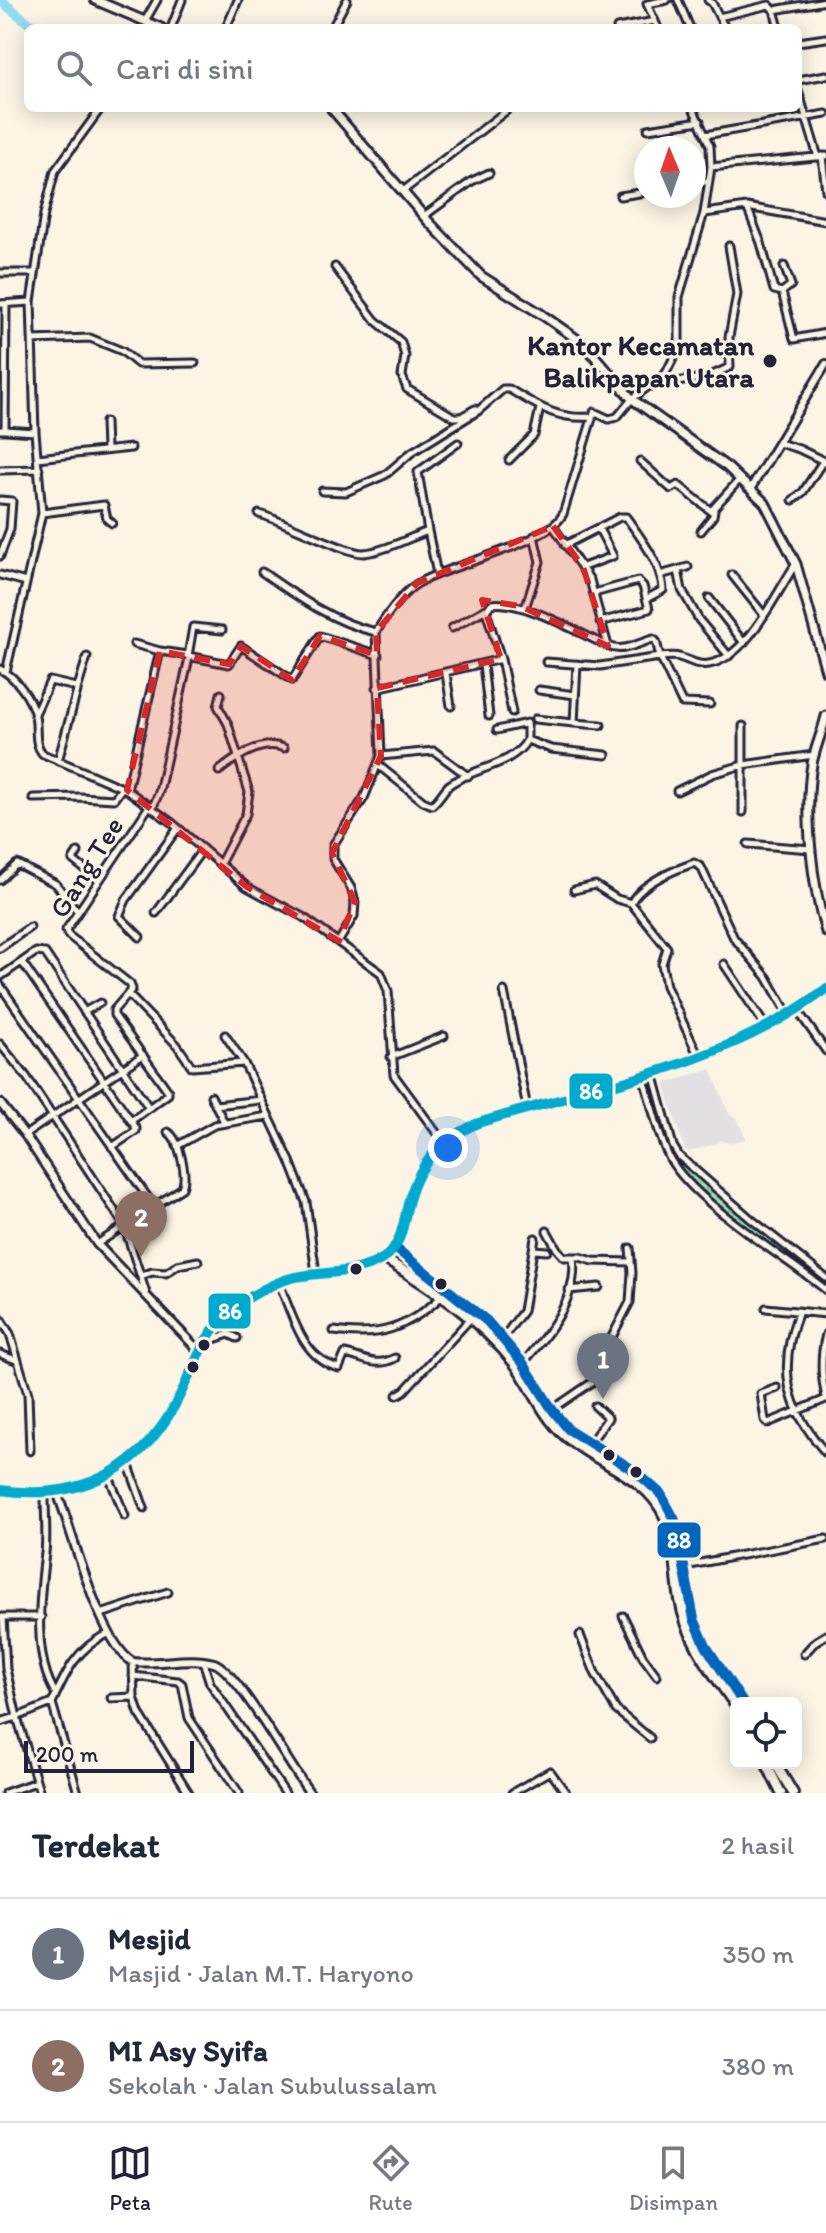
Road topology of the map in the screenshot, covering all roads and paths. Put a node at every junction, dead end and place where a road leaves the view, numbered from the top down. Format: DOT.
graph roads {
  1 [pos="95,0"];
  2 [pos="157,0"];
  3 [pos="182,0"];
  4 [pos="238,0"];
  5 [pos="347,0"];
  6 [pos="667,0"];
  7 [pos="678,0"];
  8 [pos="708,0"];
  9 [pos="826,1"];
  10 [pos="774,10"];
  11 [pos="719,17"];
  12 [pos="145,21"];
  13 [pos="655,21"];
  14 [pos="151,24"];
  15 [pos="173,24"];
  16 [pos="228,24"];
  17 [pos="334,24"];
  18 [pos="639,24"];
  19 [pos="656,24"];
  20 [pos="688,24"];
  21 [pos="723,24"];
  22 [pos="778,24"];
  23 [pos="826,38"];
  24 [pos="802,41"];
  25 [pos="826,75"];
  26 [pos="802,79"];
  27 [pos="802,102"];
  28 [pos="98,112"];
  29 [pos="334,112"];
  30 [pos="505,112"];
  31 [pos="695,112"];
  32 [pos="826,114"];
  33 [pos="807,117"];
  34 [pos="700,121"];
  35 [pos="648,129"];
  36 [pos="705,135"];
  37 [pos="822,156"];
  38 [pos="711,167"];
  39 [pos="489,173"];
  40 [pos="709,181"];
  41 [pos="706,182"];
  42 [pos="403,191"];
  43 [pos="826,191"];
  44 [pos="634,194"];
  45 [pos="620,196"];
  46 [pos="747,207"];
  47 [pos="704,213"];
  48 [pos="424,216"];
  49 [pos="826,221"];
  50 [pos="729,246"];
  51 [pos="784,266"];
  52 [pos="335,267"];
  53 [pos="0,273"];
  54 [pos="35,273"];
  55 [pos="782,292"];
  56 [pos="31,302"];
  57 [pos="3,304"];
  58 [pos="826,333"];
  59 [pos="32,340"];
  60 [pos="195,363"];
  61 [pos="826,364"];
  62 [pos="651,386"];
  63 [pos="632,399"];
  64 [pos="483,405"];
  65 [pos="540,408"];
  66 [pos="591,417"];
  67 [pos="105,422"];
  68 [pos="3,430"];
  69 [pos="35,432"];
  70 [pos="458,443"];
  71 [pos="779,443"];
  72 [pos="131,448"];
  73 [pos="106,449"];
  74 [pos="37,458"];
  75 [pos="509,460"];
  76 [pos="640,461"];
  77 [pos="825,462"];
  78 [pos="39,469"];
  79 [pos="0,470"];
  80 [pos="740,479"];
  81 [pos="751,488"];
  82 [pos="322,491"];
  83 [pos="0,500"];
  84 [pos="793,500"];
  85 [pos="714,510"];
  86 [pos="42,513"];
  87 [pos="259,514"];
  88 [pos="112,523"];
  89 [pos="553,526"];
  90 [pos="599,529"];
  91 [pos="428,531"];
  92 [pos="701,531"];
  93 [pos="534,536"];
  94 [pos="565,545"];
  95 [pos="0,556"];
  96 [pos="796,564"];
  97 [pos="583,567"];
  98 [pos="688,567"];
  99 [pos="678,570"];
  100 [pos="262,572"];
  101 [pos="437,574"];
  102 [pos="0,575"];
  103 [pos="660,575"];
  104 [pos="732,575"];
  105 [pos="26,582"];
  106 [pos="594,593"];
  107 [pos="709,598"];
  108 [pos="646,599"];
  109 [pos="525,608"];
  110 [pos="486,609"];
  111 [pos="764,615"];
  112 [pos="600,622"];
  113 [pos="452,628"];
  114 [pos="222,630"];
  115 [pos="376,632"];
  116 [pos="744,643"];
  117 [pos="134,644"];
  118 [pos="608,646"];
  119 [pos="160,651"];
  120 [pos="378,655"];
  121 [pos="188,656"];
  122 [pos="729,656"];
  123 [pos="87,657"];
  124 [pos="660,657"];
  125 [pos="501,659"];
  126 [pos="546,662"];
  127 [pos="577,664"];
  128 [pos="483,665"];
  129 [pos="3,670"];
  130 [pos="826,671"];
  131 [pos="446,674"];
  132 [pos="377,688"];
  133 [pos="539,690"];
  134 [pos="77,691"];
  135 [pos="221,694"];
  136 [pos="575,695"];
  137 [pos="710,704"];
  138 [pos="451,706"];
  139 [pos="512,712"];
  140 [pos="35,715"];
  141 [pos="489,716"];
  142 [pos="826,716"];
  143 [pos="535,719"];
  144 [pos="574,723"];
  145 [pos="601,725"];
  146 [pos="743,726"];
  147 [pos="497,730"];
  148 [pos="527,740"];
  149 [pos="284,748"];
  150 [pos="240,755"];
  151 [pos="606,755"];
  152 [pos="814,755"];
  153 [pos="381,756"];
  154 [pos="58,761"];
  155 [pos="378,765"];
  156 [pos="743,765"];
  157 [pos="219,771"];
  158 [pos="468,776"];
  159 [pos="125,789"];
  160 [pos="677,791"];
  161 [pos="33,798"];
  162 [pos="151,806"];
  163 [pos="743,812"];
  164 [pos="178,828"];
  165 [pos="748,844"];
  166 [pos="203,849"];
  167 [pos="812,849"];
  168 [pos="78,852"];
  169 [pos="220,864"];
  170 [pos="0,880"];
  171 [pos="98,880"];
  172 [pos="574,890"];
  173 [pos="631,903"];
  174 [pos="78,912"];
  175 [pos="156,913"];
  176 [pos="30,927"];
  177 [pos="826,932"];
  178 [pos="140,937"];
  179 [pos="339,941"];
  180 [pos="0,948"];
  181 [pos="22,962"];
  182 [pos="724,964"];
  183 [pos="0,977"];
  184 [pos="0,985"];
  185 [pos="826,989"];
  186 [pos="504,991"];
  187 [pos="129,995"];
  188 [pos="100,1003"];
  189 [pos="798,1011"];
  190 [pos="84,1012"];
  191 [pos="789,1016"];
  192 [pos="767,1028"];
  193 [pos="225,1035"];
  194 [pos="444,1036"];
  195 [pos="0,1044"];
  196 [pos="826,1051"];
  197 [pos="143,1055"];
  198 [pos="391,1057"];
  199 [pos="699,1057"];
  200 [pos="244,1063"];
  201 [pos="122,1069"];
  202 [pos="652,1072"];
  203 [pos="642,1075"];
  204 [pos="103,1083"];
  205 [pos="211,1096"];
  206 [pos="77,1100"];
  207 [pos="261,1100"];
  208 [pos="0,1103"];
  209 [pos="215,1105"];
  210 [pos="149,1108"];
  211 [pos="527,1108"];
  212 [pos="268,1116"];
  213 [pos="53,1118"];
  214 [pos="131,1121"];
  215 [pos="224,1122"];
  216 [pos="168,1132"];
  217 [pos="25,1135"];
  218 [pos="444,1143"];
  219 [pos="177,1146"];
  220 [pos="112,1147"];
  221 [pos="155,1208"];
  222 [pos="124,1225"];
  223 [pos="547,1231"];
  224 [pos="535,1238"];
  225 [pos="97,1244"];
  226 [pos="394,1247"];
  227 [pos="630,1248"];
  228 [pos="534,1250"];
  229 [pos="547,1251"];
  230 [pos="383,1258"];
  231 [pos="573,1258"];
  232 [pos="198,1261"];
  233 [pos="631,1262"];
  234 [pos="316,1273"];
  235 [pos="141,1276"];
  236 [pos="826,1278"];
  237 [pos="278,1282"];
  238 [pos="599,1287"];
  239 [pos="569,1290"];
  240 [pos="826,1290"];
  241 [pos="147,1296"];
  242 [pos="442,1296"];
  243 [pos="766,1308"];
  244 [pos="799,1311"];
  245 [pos="826,1314"];
  246 [pos="0,1318"];
  247 [pos="470,1318"];
  248 [pos="334,1331"];
  249 [pos="826,1334"];
  250 [pos="207,1338"];
  251 [pos="237,1338"];
  252 [pos="503,1338"];
  253 [pos="200,1352"];
  254 [pos="0,1354"];
  255 [pos="395,1358"];
  256 [pos="17,1360"];
  257 [pos="523,1363"];
  258 [pos="777,1388"];
  259 [pos="397,1395"];
  260 [pos="826,1398"];
  261 [pos="595,1406"];
  262 [pos="552,1409"];
  263 [pos="796,1412"];
  264 [pos="589,1443"];
  265 [pos="30,1451"];
  266 [pos="826,1453"];
  267 [pos="128,1463"];
  268 [pos="108,1474"];
  269 [pos="58,1491"];
  270 [pos="0,1493"];
  271 [pos="45,1496"];
  272 [pos="144,1508"];
  273 [pos="125,1516"];
  274 [pos="826,1539"];
  275 [pos="685,1566"];
  276 [pos="168,1592"];
  277 [pos="101,1614"];
  278 [pos="623,1616"];
  279 [pos="1,1617"];
  280 [pos="41,1617"];
  281 [pos="108,1634"];
  282 [pos="580,1635"];
  283 [pos="826,1635"];
  284 [pos="804,1654"];
  285 [pos="203,1661"];
  286 [pos="133,1662"];
  287 [pos="133,1676"];
  288 [pos="657,1676"];
  289 [pos="56,1694"];
  290 [pos="134,1697"];
  291 [pos="730,1697"];
  292 [pos="739,1697"];
  293 [pos="111,1698"];
  294 [pos="52,1703"];
  295 [pos="17,1717"];
  296 [pos="0,1722"];
  297 [pos="650,1738"];
  298 [pos="769,1769"];
  299 [pos="779,1769"];
  300 [pos="36,1782"];
  301 [pos="5,1793"];
  302 [pos="40,1793"];
  303 [pos="78,1793"];
  304 [pos="189,1793"];
  305 [pos="239,1793"];
  306 [pos="285,1793"];
  307 [pos="310,1793"];
  308 [pos="512,1793"];
  309 [pos="566,1793"];
  310 [pos="781,1793"];
  311 [pos="793,1793"];
  1 -- 12 [label="main road"];
  2 -- 12 [label="street"];
  3 -- 15 [label="street"];
  4 -- 16 [label="street"];
  5 -- 17 [label="street"];
  6 -- 13 [label="street"];
  7 -- 20 [label="street"];
  8 -- 11 [label="street"];
  9 -- 10 [label="street"];
  10 -- 11 [label="street"];
  10 -- 22 [label="street"];
  11 -- 21 [label="street"];
  12 -- 14 [label="main road"];
  13 -- 18 [label="street"];
  13 -- 19 [label="street"];
  23 -- 24 [label="street"];
  25 -- 26 [label="street"];
  27 -- 33 [label="street"];
  28 -- 54 [label="street"];
  29 -- 42 [label="main road"];
  30 -- 42 [label="street"];
  31 -- 34 [label="street"];
  32 -- 33 [label="street"];
  33 -- 36 [label="street"];
  33 -- 37 [label="street"];
  34 -- 35 [label="street"];
  34 -- 36 [label="street"];
  36 -- 38 [label="street"];
  37 -- 38 [label="street"];
  37 -- 43 [label="street"];
  38 -- 40 [label="street"];
  39 -- 48 [label="street"];
  40 -- 41 [label="street"];
  40 -- 47 [label="street"];
  42 -- 48 [label="main road"];
  44 -- 45 [label="street"];
  46 -- 47 [label="street"];
  46 -- 49 [label="street"];
  46 -- 55 [label="street"];
  47 -- 62 [label="street"];
  48 -- 63 [label="main road"];
  50 -- 62 [label="street"];
  51 -- 55 [label="street"];
  52 -- 64 [label="street"];
  53 -- 54 [label="street"];
  54 -- 56 [label="street"];
  55 -- 58 [label="street"];
  56 -- 57 [label="street"];
  56 -- 59 [label="street"];
  57 -- 68 [label="street"];
  59 -- 60 [label="street"];
  59 -- 69 [label="street"];
  61 -- 71 [label="street"];
  62 -- 63 [label="street"];
  63 -- 66 [label="street"];
  63 -- 80 [label="main road"];
  64 -- 65 [label="street"];
  64 -- 82 [label="street"];
  65 -- 66 [label="street"];
  65 -- 75 [label="street"];
  66 -- 89 [label="street"];
  67 -- 73 [label="street"];
  68 -- 69 [label="street"];
  69 -- 74 [label="street"];
  70 -- 91 [label="street"];
  71 -- 77 [label="street"];
  71 -- 81 [label="street"];
  72 -- 73 [label="street"];
  73 -- 74 [label="street"];
  74 -- 78 [label="street"];
  76 -- 85 [label="street"];
  77 -- 84 [label="street"];
  78 -- 79 [label="street"];
  78 -- 86 [label="street"];
  80 -- 81 [label="main road"];
  80 -- 85 [label="street"];
  81 -- 96 [label="main road"];
  83 -- 95 [label="street"];
  85 -- 92 [label="street"];
  86 -- 88 [label="street"];
  86 -- 105 [label="street"];
  87 -- 91 [label="street"];
  89 -- 93 [label="street"];
  89 -- 94 [label="street"];
  90 -- 94 [label="street"];
  90 -- 97 [label="street"];
  90 -- 103 [label="street"];
  91 -- 101 [label="street"];
  93 -- 101 [label="street"];
  93 -- 109 [label="street"];
  94 -- 97 [label="street"];
  96 -- 111 [label="street"];
  96 -- 130 [label="main road"];
  97 -- 106 [label="street"];
  98 -- 99 [label="street"];
  99 -- 103 [label="street"];
  99 -- 122 [label="street"];
  100 -- 115 [label="street"];
  101 -- 115 [label="street"];
  102 -- 105 [label="street"];
  103 -- 108 [label="street"];
  104 -- 111 [label="street"];
  105 -- 129 [label="street"];
  106 -- 108 [label="street"];
  106 -- 112 [label="street"];
  107 -- 116 [label="street"];
  108 -- 112 [label="street"];
  109 -- 110 [label="street"];
  109 -- 118 [label="street"];
  110 -- 113 [label="street"];
  110 -- 125 [label="street"];
  111 -- 116 [label="street"];
  112 -- 118 [label="street"];
  114 -- 121 [label="street, Gang Tee"];
  115 -- 120 [label="street"];
  116 -- 122 [label="street"];
  117 -- 119 [label="street"];
  118 -- 124 [label="street"];
  119 -- 121 [label="street"];
  119 -- 159 [label="street"];
  120 -- 121 [label="street"];
  120 -- 132 [label="street"];
  121 -- 162 [label="street, Gang Tee"];
  122 -- 124 [label="street"];
  123 -- 134 [label="street"];
  124 -- 127 [label="street"];
  124 -- 137 [label="street"];
  125 -- 128 [label="street"];
  125 -- 139 [label="street"];
  126 -- 127 [label="street"];
  127 -- 136 [label="street"];
  128 -- 131 [label="street"];
  128 -- 141 [label="street"];
  129 -- 140 [label="street"];
  131 -- 132 [label="street"];
  131 -- 138 [label="street"];
  132 -- 153 [label="street"];
  133 -- 136 [label="street"];
  134 -- 140 [label="street"];
  134 -- 154 [label="street"];
  135 -- 150 [label="street"];
  136 -- 144 [label="street"];
  140 -- 154 [label="street"];
  142 -- 152 [label="main road"];
  143 -- 144 [label="street"];
  144 -- 145 [label="street"];
  146 -- 156 [label="street"];
  147 -- 148 [label="street"];
  148 -- 151 [label="street"];
  148 -- 158 [label="street"];
  149 -- 150 [label="street"];
  150 -- 157 [label="street"];
  150 -- 169 [label="street"];
  152 -- 156 [label="street"];
  152 -- 167 [label="main road"];
  153 -- 155 [label="street"];
  153 -- 158 [label="street"];
  154 -- 159 [label="street"];
  155 -- 158 [label="street"];
  155 -- 179 [label="street"];
  156 -- 160 [label="street"];
  156 -- 163 [label="street"];
  159 -- 161 [label="street"];
  159 -- 162 [label="street"];
  162 -- 164 [label="street"];
  162 -- 171 [label="street, Gang Tee"];
  164 -- 166 [label="street"];
  164 -- 178 [label="street"];
  165 -- 167 [label="street"];
  166 -- 169 [label="street"];
  166 -- 175 [label="street"];
  167 -- 177 [label="main road"];
  168 -- 171 [label="street"];
  169 -- 179 [label="street"];
  170 -- 174 [label="street"];
  171 -- 174 [label="street, Gang Tee"];
  172 -- 173 [label="street"];
  173 -- 191 [label="street"];
  173 -- 199 [label="street"];
  174 -- 187 [label="street, Gang Tee"];
  176 -- 180 [label="street"];
  179 -- 198 [label="street"];
  181 -- 183 [label="street"];
  181 -- 190 [label="street"];
  181 -- 204 [label="street"];
  182 -- 192 [label="street"];
  184 -- 206 [label="street"];
  185 -- 189 [label="highway"];
  186 -- 211 [label="street"];
  187 -- 197 [label="street"];
  187 -- 200 [label="street"];
  188 -- 190 [label="street"];
  189 -- 191 [label="highway"];
  189 -- 196 [label="street"];
  190 -- 201 [label="street"];
  191 -- 192 [label="highway"];
  192 -- 199 [label="highway"];
  193 -- 200 [label="street"];
  194 -- 198 [label="street"];
  195 -- 213 [label="street"];
  197 -- 201 [label="street"];
  197 -- 210 [label="street"];
  198 -- 218 [label="street"];
  199 -- 202 [label="highway"];
  200 -- 207 [label="street"];
  201 -- 204 [label="street"];
  201 -- 210 [label="street"];
  202 -- 203 [label="highway"];
  202 -- 236 [label="street"];
  203 -- 211 [label="highway"];
  203 -- 240 [label="street"];
  204 -- 206 [label="street"];
  204 -- 214 [label="street"];
  205 -- 209 [label="street"];
  206 -- 213 [label="street"];
  206 -- 220 [label="street"];
  207 -- 209 [label="street"];
  207 -- 212 [label="street"];
  208 -- 217 [label="street"];
  209 -- 215 [label="street"];
  210 -- 214 [label="street"];
  211 -- 218 [label="highway"];
  212 -- 215 [label="street"];
  212 -- 234 [label="street"];
  213 -- 217 [label="street"];
  213 -- 222 [label="street"];
  214 -- 220 [label="street"];
  215 -- 219 [label="street"];
  216 -- 219 [label="street"];
  217 -- 225 [label="street"];
  218 -- 226 [label="highway"];
  219 -- 221 [label="street"];
  220 -- 221 [label="street"];
  221 -- 222 [label="street"];
  222 -- 225 [label="street"];
  222 -- 235 [label="street"];
  223 -- 231 [label="street"];
  224 -- 228 [label="street"];
  225 -- 241 [label="street"];
  226 -- 230 [label="highway"];
  226 -- 252 [label="highway"];
  227 -- 233 [label="street"];
  228 -- 229 [label="street"];
  228 -- 252 [label="street"];
  230 -- 234 [label="highway"];
  230 -- 242 [label="highway"];
  231 -- 233 [label="street"];
  231 -- 239 [label="street"];
  232 -- 235 [label="street"];
  233 -- 262 [label="street"];
  234 -- 237 [label="highway"];
  235 -- 241 [label="street"];
  237 -- 250 [label="highway"];
  237 -- 255 [label="street"];
  238 -- 239 [label="street"];
  239 -- 257 [label="street"];
  241 -- 253 [label="street"];
  242 -- 247 [label="highway"];
  242 -- 248 [label="street"];
  243 -- 244 [label="street"];
  244 -- 245 [label="street"];
  244 -- 263 [label="street"];
  246 -- 256 [label="street"];
  247 -- 259 [label="street"];
  247 -- 291 [label="highway"];
  249 -- 260 [label="street"];
  250 -- 251 [label="street"];
  250 -- 253 [label="highway"];
  252 -- 257 [label="highway"];
  253 -- 267 [label="highway"];
  254 -- 256 [label="street"];
  256 -- 265 [label="street"];
  257 -- 262 [label="highway"];
  258 -- 263 [label="street"];
  260 -- 263 [label="street"];
  261 -- 264 [label="street"];
  262 -- 264 [label="highway"];
  263 -- 266 [label="street"];
  264 -- 275 [label="highway"];
  267 -- 268 [label="highway"];
  267 -- 272 [label="street"];
  268 -- 269 [label="highway"];
  268 -- 273 [label="street"];
  269 -- 270 [label="highway"];
  269 -- 271 [label="highway"];
  269 -- 277 [label="street"];
  270 -- 271 [label="highway"];
  271 -- 280 [label="street"];
  274 -- 275 [label="street"];
  275 -- 292 [label="highway"];
  276 -- 277 [label="street"];
  277 -- 281 [label="street"];
  278 -- 288 [label="street"];
  279 -- 280 [label="street"];
  279 -- 295 [label="street"];
  280 -- 289 [label="street"];
  281 -- 286 [label="street"];
  281 -- 289 [label="street"];
  282 -- 297 [label="street"];
  283 -- 284 [label="street"];
  285 -- 286 [label="street"];
  285 -- 306 [label="street"];
  285 -- 307 [label="street"];
  286 -- 287 [label="street"];
  287 -- 290 [label="street"];
  287 -- 305 [label="street"];
  289 -- 294 [label="street"];
  290 -- 293 [label="street"];
  290 -- 304 [label="street"];
  294 -- 295 [label="street"];
  294 -- 303 [label="street"];
  295 -- 296 [label="street"];
  295 -- 300 [label="street"];
  298 -- 310 [label="highway"];
  299 -- 311 [label="highway"];
  300 -- 301 [label="street"];
  300 -- 302 [label="street"];
  308 -- 309 [label="street"];
}
